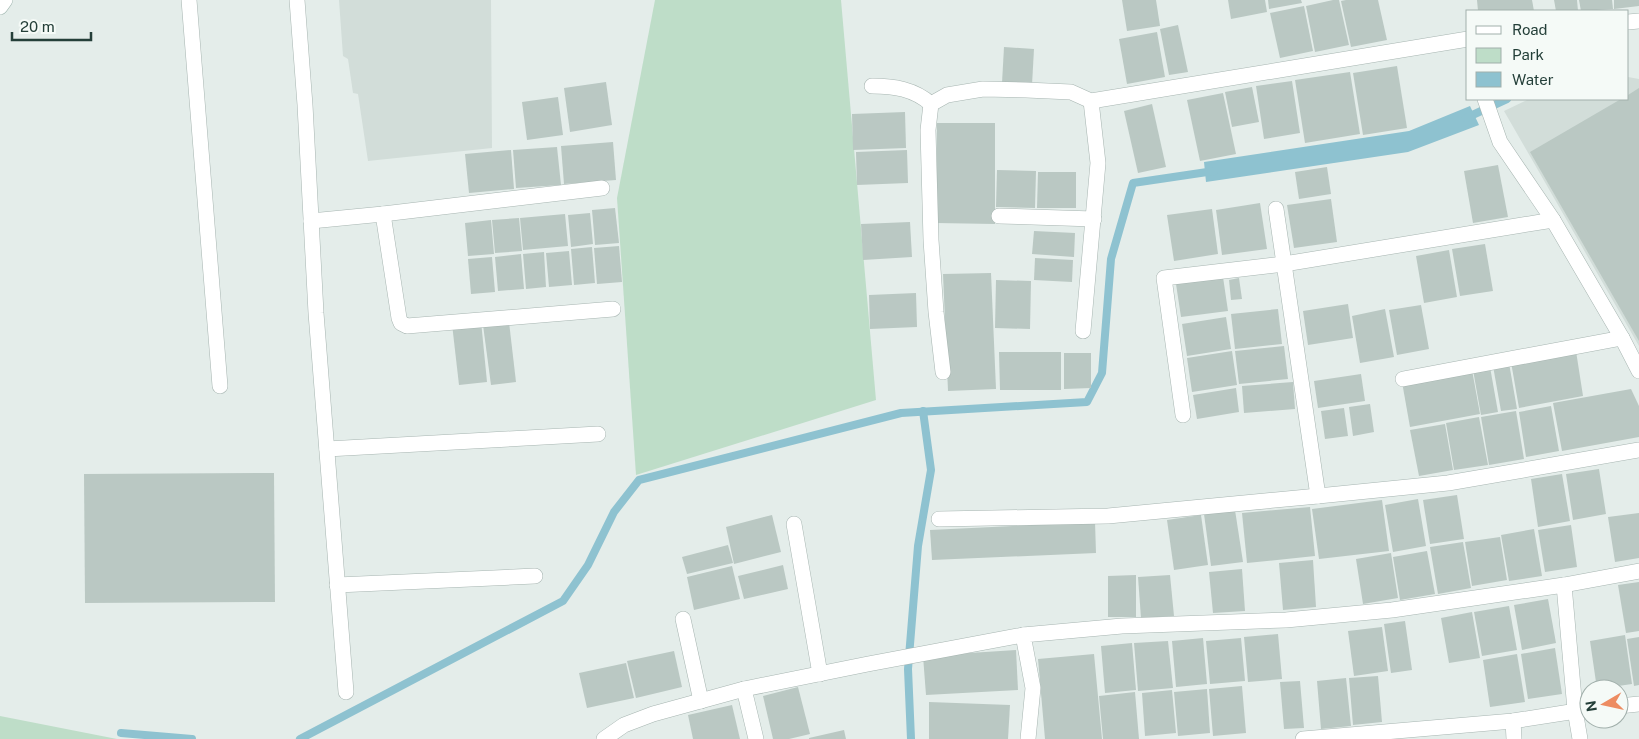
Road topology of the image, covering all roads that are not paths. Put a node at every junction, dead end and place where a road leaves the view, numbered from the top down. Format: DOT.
graph roads {
  1 [pos="5,0"];
  2 [pos="188,0"];
  3 [pos="297,0"];
  4 [pos="0,7"];
  5 [pos="1466,41"];
  6 [pos="872,86"];
  7 [pos="1485,100"];
  8 [pos="1090,101"];
  9 [pos="931,104"];
  10 [pos="602,188"];
  11 [pos="1276,209"];
  12 [pos="383,214"];
  13 [pos="998,216"];
  14 [pos="1094,219"];
  15 [pos="1553,220"];
  16 [pos="311,221"];
  17 [pos="1284,264"];
  18 [pos="613,309"];
  19 [pos="1083,331"];
  20 [pos="1622,338"];
  21 [pos="1639,370"];
  22 [pos="943,372"];
  23 [pos="1403,379"];
  24 [pos="220,386"];
  25 [pos="1183,415"];
  26 [pos="598,434"];
  27 [pos="327,449"];
  28 [pos="1639,450"];
  29 [pos="1318,496"];
  30 [pos="939,519"];
  31 [pos="794,524"];
  32 [pos="1639,571"];
  33 [pos="535,576"];
  34 [pos="1564,584"];
  35 [pos="337,585"];
  36 [pos="683,619"];
  37 [pos="1023,635"];
  38 [pos="820,674"];
  39 [pos="744,689"];
  40 [pos="1579,689"];
  41 [pos="346,692"];
  42 [pos="701,701"];
  43 [pos="1579,710"];
  44 [pos="1513,721"];
  45 [pos="604,739"];
  46 [pos="756,739"];
  47 [pos="1028,739"];
  48 [pos="1304,739"];
  49 [pos="1514,739"];
  1 -- 4 [label="street"];
  2 -- 24 [label="street"];
  3 -- 16 [label="street"];
  5 -- 8 [label="street"];
  6 -- 9 [label="street"];
  7 -- 15 [label="street"];
  8 -- 9 [label="street"];
  8 -- 14 [label="street"];
  9 -- 22 [label="street"];
  10 -- 12 [label="street"];
  11 -- 17 [label="street"];
  12 -- 16 [label="street"];
  12 -- 18 [label="street"];
  13 -- 14 [label="street"];
  14 -- 19 [label="street"];
  15 -- 17 [label="street"];
  15 -- 20 [label="street"];
  16 -- 27 [label="street"];
  17 -- 25 [label="street"];
  17 -- 29 [label="street"];
  20 -- 21 [label="street"];
  20 -- 23 [label="street"];
  26 -- 27 [label="street"];
  27 -- 35 [label="street"];
  28 -- 29 [label="street"];
  29 -- 30 [label="street"];
  31 -- 38 [label="street"];
  32 -- 34 [label="street"];
  33 -- 35 [label="street"];
  34 -- 37 [label="street"];
  34 -- 40 [label="street"];
  35 -- 41 [label="street"];
  36 -- 42 [label="street"];
  37 -- 38 [label="street"];
  37 -- 47 [label="street"];
  38 -- 39 [label="street"];
  39 -- 42 [label="street"];
  39 -- 46 [label="street"];
  42 -- 45 [label="street"];
  43 -- 44 [label="street"];
  44 -- 48 [label="street"];
  44 -- 49 [label="street"];
}
